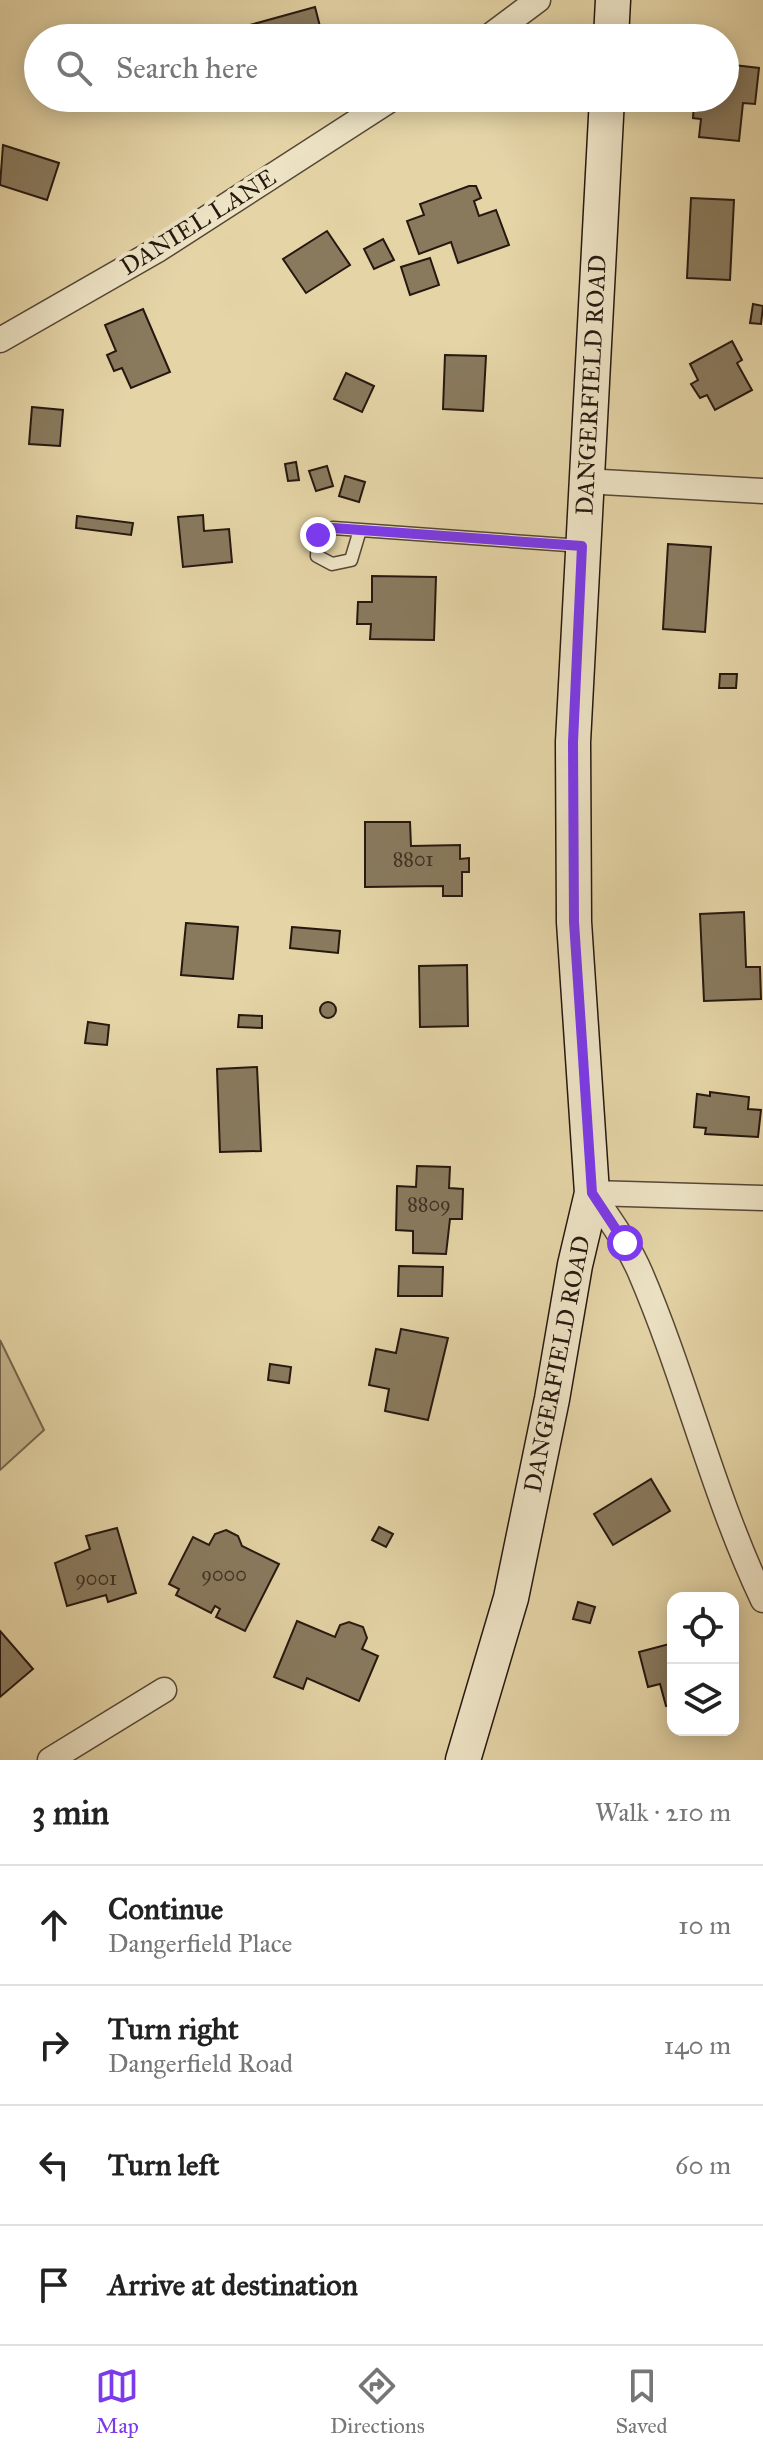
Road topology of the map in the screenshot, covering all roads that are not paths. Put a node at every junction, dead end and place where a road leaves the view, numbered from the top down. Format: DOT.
graph roads {
  1 [pos="538,0"];
  2 [pos="613,0"];
  3 [pos="506,24"];
  4 [pos="612,24"];
  5 [pos="371,112"];
  6 [pos="606,112"];
  7 [pos="0,340"];
  8 [pos="584,481"];
  9 [pos="763,491"];
  10 [pos="360,530"];
  11 [pos="582,546"];
  12 [pos="592,1193"];
  13 [pos="763,1198"];
  14 [pos="763,1600"];
  15 [pos="164,1690"];
  16 [pos="50,1760"];
  17 [pos="463,1760"];
  1 -- 3 [label="street"];
  2 -- 4 [label="street"];
  5 -- 7 [label="street, DANIEL LANE"];
  6 -- 8 [label="street, DANGERFIELD ROAD"];
  8 -- 9 [label="street"];
  8 -- 11 [label="street, DANGERFIELD ROAD"];
  10 -- 11 [label="lane"];
  11 -- 12 [label="street, DANGERFIELD ROAD"];
  12 -- 13 [label="street"];
  12 -- 14 [label="street"];
  12 -- 17 [label="street, DANGERFIELD ROAD"];
  15 -- 16 [label="street"];
}
